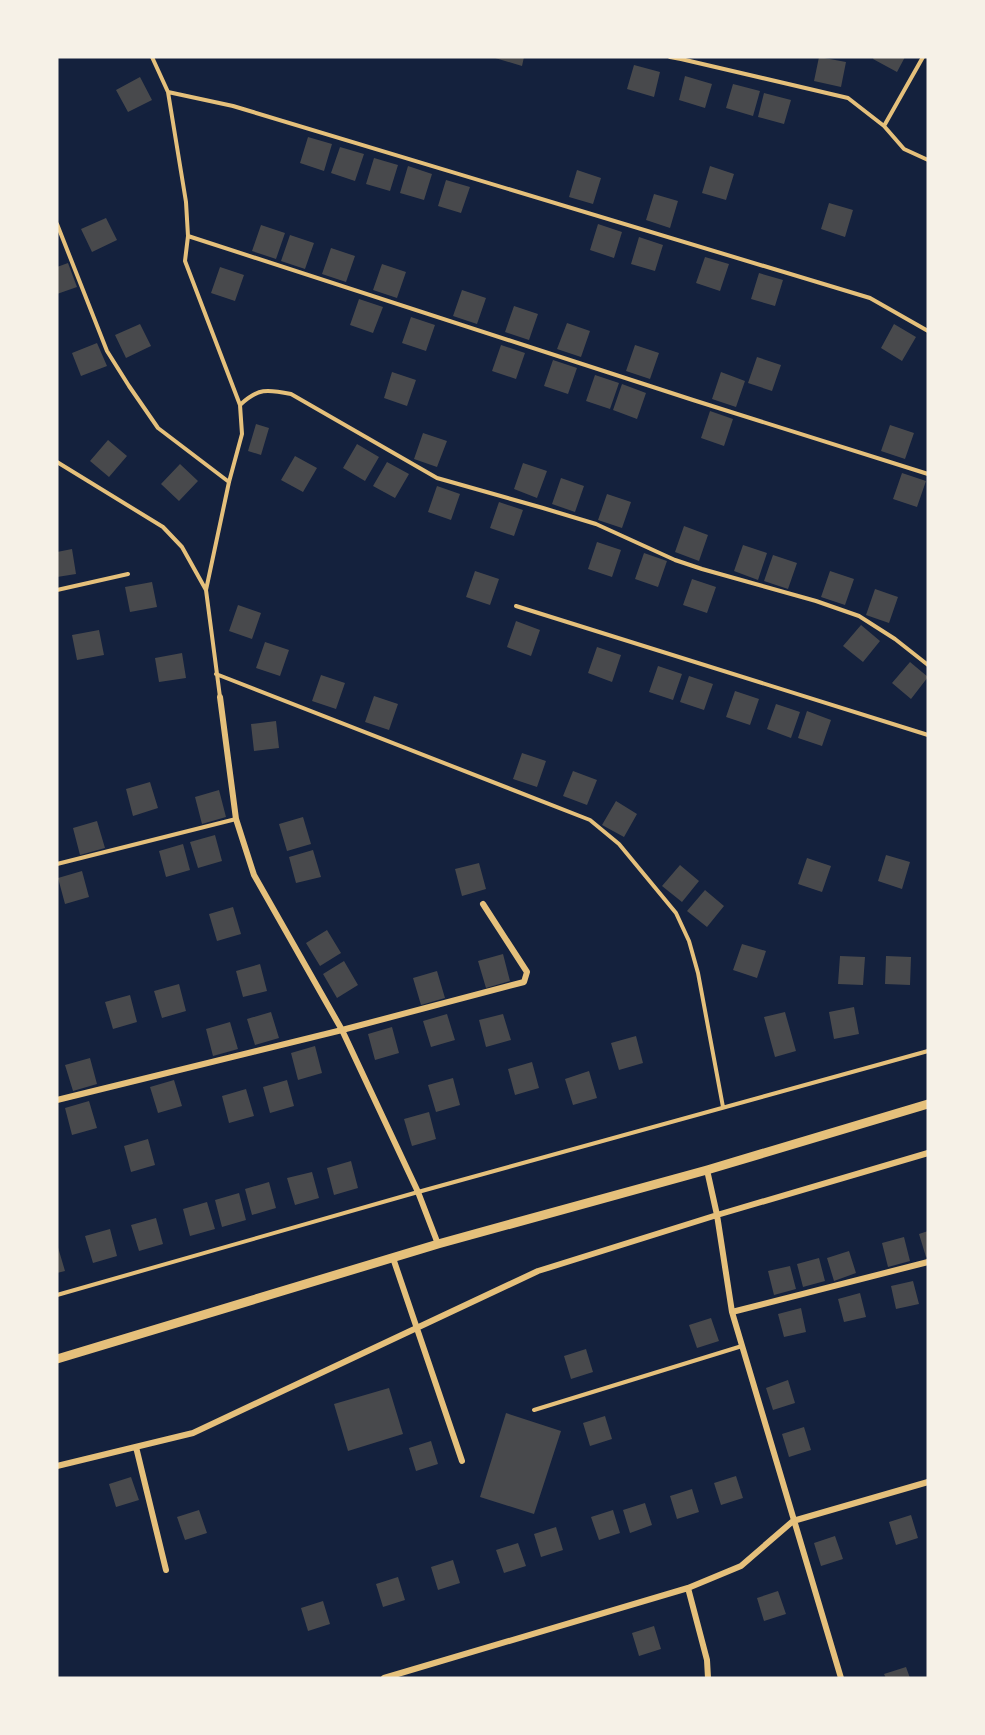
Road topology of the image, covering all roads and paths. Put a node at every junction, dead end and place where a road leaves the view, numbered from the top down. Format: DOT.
graph roads {
  1 [pos="152,57"];
  2 [pos="670,57"];
  3 [pos="923,57"];
  4 [pos="681,58"];
  5 [pos="168,92"];
  6 [pos="884,126"];
  7 [pos="928,160"];
  8 [pos="57,224"];
  9 [pos="188,236"];
  10 [pos="928,331"];
  11 [pos="240,405"];
  12 [pos="57,462"];
  13 [pos="928,474"];
  14 [pos="229,482"];
  15 [pos="128,574"];
  16 [pos="57,590"];
  17 [pos="206,590"];
  18 [pos="516,606"];
  19 [pos="928,665"];
  20 [pos="216,675"];
  21 [pos="220,696"];
  22 [pos="928,735"];
  23 [pos="236,819"];
  24 [pos="57,864"];
  25 [pos="483,904"];
  26 [pos="342,1030"];
  27 [pos="928,1051"];
  28 [pos="57,1101"];
  29 [pos="928,1104"];
  30 [pos="723,1107"];
  31 [pos="928,1153"];
  32 [pos="707,1170"];
  33 [pos="417,1192"];
  34 [pos="717,1215"];
  35 [pos="438,1244"];
  36 [pos="393,1258"];
  37 [pos="928,1262"];
  38 [pos="57,1295"];
  39 [pos="732,1312"];
  40 [pos="417,1327"];
  41 [pos="742,1346"];
  42 [pos="57,1359"];
  43 [pos="534,1410"];
  44 [pos="136,1447"];
  45 [pos="462,1461"];
  46 [pos="57,1466"];
  47 [pos="928,1482"];
  48 [pos="793,1521"];
  49 [pos="166,1570"];
  50 [pos="688,1588"];
  51 [pos="384,1678"];
  52 [pos="708,1678"];
  53 [pos="841,1678"];
  1 -- 5 [label="lane"];
  2 -- 4 [label="lane"];
  3 -- 6 [label="lane"];
  4 -- 6 [label="lane"];
  5 -- 9 [label="lane"];
  5 -- 10 [label="lane"];
  6 -- 7 [label="lane"];
  8 -- 14 [label="lane"];
  9 -- 11 [label="lane"];
  9 -- 13 [label="lane"];
  11 -- 14 [label="lane"];
  11 -- 19 [label="lane"];
  12 -- 17 [label="lane"];
  14 -- 17 [label="lane"];
  15 -- 16 [label="lane"];
  17 -- 20 [label="lane"];
  18 -- 22 [label="lane"];
  20 -- 21 [label="lane"];
  20 -- 30 [label="lane"];
  21 -- 23 [label="street"];
  23 -- 24 [label="lane"];
  23 -- 26 [label="street"];
  25 -- 26 [label="street"];
  26 -- 28 [label="street"];
  26 -- 33 [label="street"];
  27 -- 30 [label="lane"];
  29 -- 32 [label="street"];
  30 -- 33 [label="lane"];
  31 -- 34 [label="street"];
  32 -- 34 [label="street"];
  32 -- 35 [label="street"];
  33 -- 35 [label="street"];
  33 -- 38 [label="lane"];
  34 -- 39 [label="street"];
  34 -- 40 [label="street"];
  35 -- 36 [label="street"];
  36 -- 40 [label="street"];
  36 -- 42 [label="street"];
  37 -- 39 [label="street"];
  39 -- 41 [label="street"];
  40 -- 44 [label="street"];
  40 -- 45 [label="street"];
  41 -- 43 [label="lane"];
  41 -- 48 [label="street"];
  44 -- 46 [label="street"];
  44 -- 49 [label="street"];
  47 -- 48 [label="street"];
  48 -- 50 [label="street"];
  48 -- 53 [label="street"];
  50 -- 51 [label="street"];
  50 -- 52 [label="street"];
}
